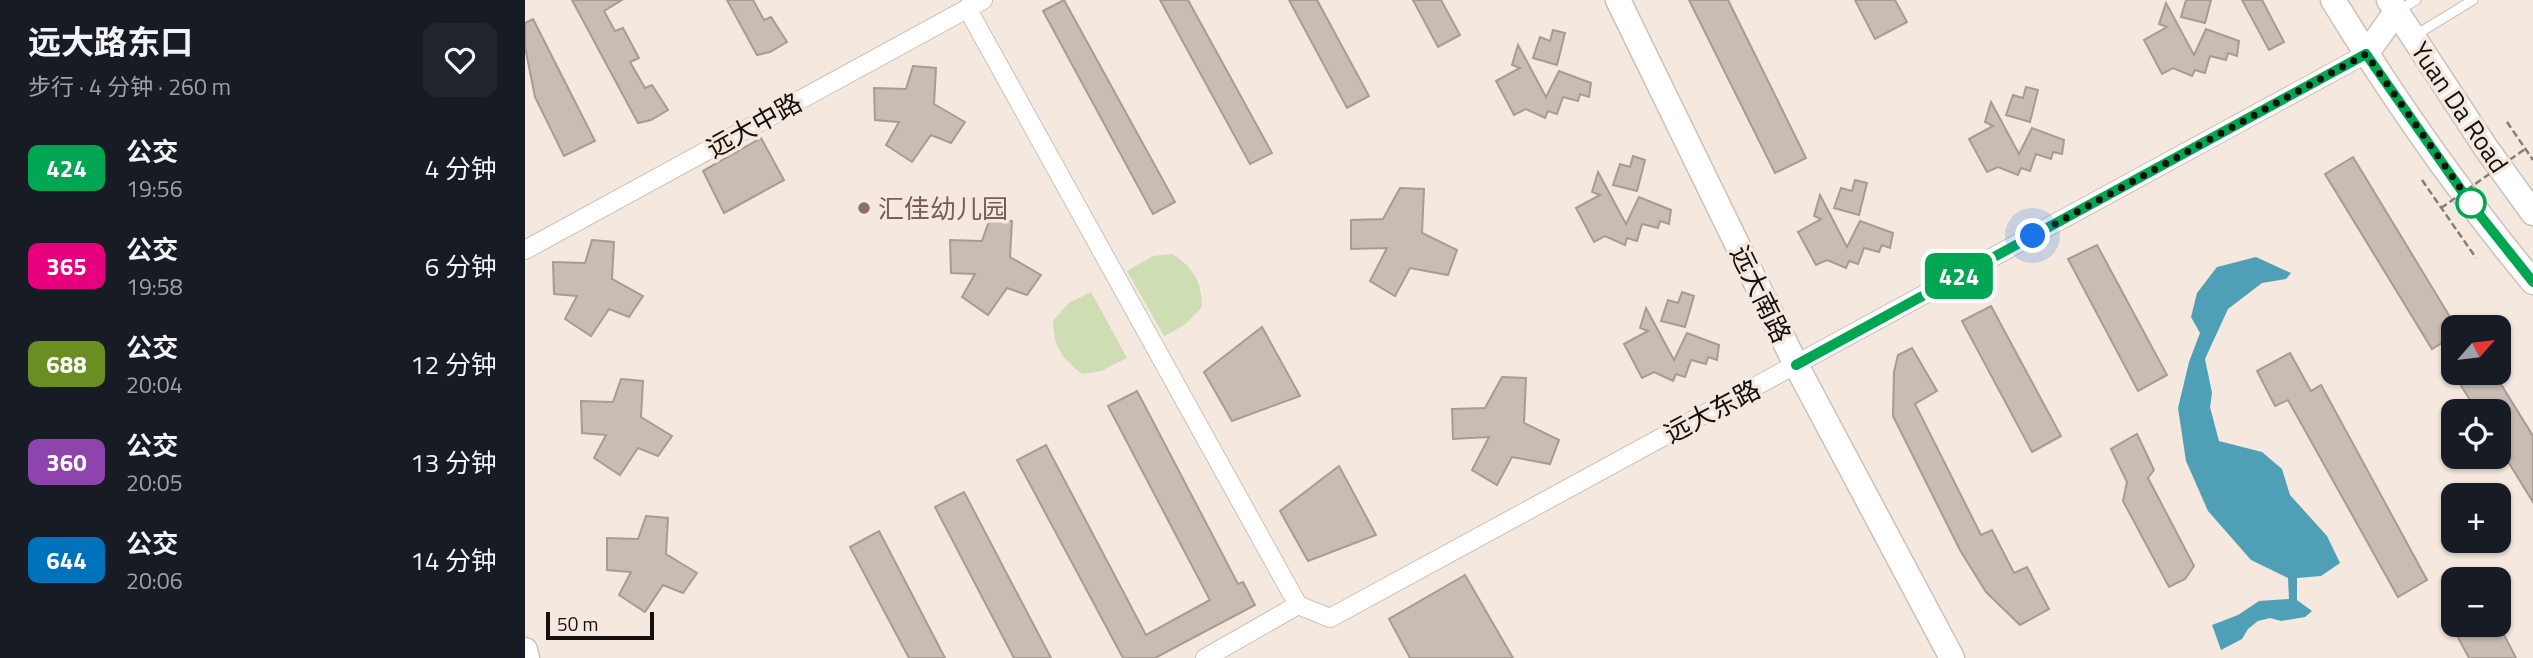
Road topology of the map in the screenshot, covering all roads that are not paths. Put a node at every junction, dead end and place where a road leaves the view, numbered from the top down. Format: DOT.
graph roads {
  1 [pos="1618,0"];
  2 [pos="2333,0"];
  3 [pos="2473,0"];
  4 [pos="975,4"];
  5 [pos="2400,4"];
  6 [pos="2412,37"];
  7 [pos="2366,54"];
  8 [pos="2533,213"];
  9 [pos="525,250"];
  10 [pos="2533,282"];
  11 [pos="1796,365"];
  12 [pos="1298,605"];
  13 [pos="525,650"];
  14 [pos="527,658"];
  15 [pos="1205,658"];
  16 [pos="1952,658"];
  1 -- 11 [label="street, 远大南路"];
  2 -- 7 [label="street, Yuan Da Road"];
  3 -- 6 [label="lane"];
  4 -- 9 [label="street, 远大中路"];
  4 -- 12 [label="street"];
  5 -- 6 [label="street, Yuan Da Road"];
  5 -- 7 [label="street"];
  6 -- 7 [label="street"];
  6 -- 8 [label="street, Yuan Da Road"];
  7 -- 10 [label="street, Yuan Da Road"];
  7 -- 11 [label="street, 远大东路"];
  11 -- 12 [label="street, 远大东路"];
  11 -- 16 [label="street, 远大南路"];
  12 -- 15 [label="street"];
  13 -- 14 [label="street"];
}
